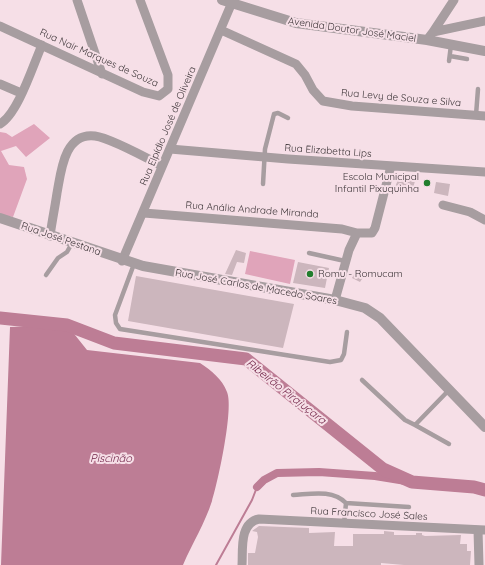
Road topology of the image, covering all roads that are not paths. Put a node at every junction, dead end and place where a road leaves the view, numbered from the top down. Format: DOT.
graph roads {
  1 [pos="77,0"];
  2 [pos="140,0"];
  3 [pos="454,0"];
  4 [pos="229,1"];
  5 [pos="485,21"];
  6 [pos="0,26"];
  7 [pos="221,30"];
  8 [pos="430,36"];
  9 [pos="451,44"];
  10 [pos="42,45"];
  11 [pos="485,51"];
  12 [pos="467,59"];
  13 [pos="102,74"];
  14 [pos="0,84"];
  15 [pos="478,89"];
  16 [pos="21,93"];
  17 [pos="480,115"];
  18 [pos="288,118"];
  19 [pos="0,124"];
  20 [pos="170,149"];
  21 [pos="264,157"];
  22 [pos="162,166"];
  23 [pos="392,166"];
  24 [pos="485,172"];
  25 [pos="263,184"];
  26 [pos="443,205"];
  27 [pos="144,213"];
  28 [pos="0,218"];
  29 [pos="485,220"];
  30 [pos="357,233"];
  31 [pos="50,236"];
  32 [pos="72,243"];
  33 [pos="309,254"];
  34 [pos="122,261"];
  35 [pos="345,261"];
  36 [pos="134,264"];
  37 [pos="46,276"];
  38 [pos="335,300"];
  39 [pos="347,332"];
  40 [pos="362,380"];
  41 [pos="449,390"];
  42 [pos="415,424"];
  43 [pos="485,427"];
  44 [pos="449,444"];
  45 [pos="293,495"];
  46 [pos="346,503"];
  47 [pos="409,507"];
  48 [pos="344,524"];
  49 [pos="482,530"];
  50 [pos="242,565"];
  51 [pos="479,565"];
  1 -- 13 [label="street"];
  2 -- 13 [label="street, Rua Nair Marques de Souza"];
  3 -- 8 [label="street"];
  4 -- 7 [label="street, Rua Elpídio José de Oliveira"];
  4 -- 8 [label="street, Avenida Doutor José Maciel"];
  5 -- 8 [label="street"];
  6 -- 10 [label="street, Rua Nair Marques de Souza"];
  7 -- 17 [label="street, Rua Levy de Souza e Silva"];
  7 -- 20 [label="street, Rua Elpídio José de Oliveira"];
  8 -- 9 [label="street, Avenida Doutor José Maciel"];
  9 -- 11 [label="street, Avenida Doutor José Maciel"];
  9 -- 12 [label="lane"];
  10 -- 13 [label="street, Rua Nair Marques de Souza"];
  10 -- 16 [label="street"];
  14 -- 16 [label="street"];
  15 -- 17 [label="lane"];
  16 -- 19 [label="street"];
  18 -- 21 [label="lane"];
  20 -- 21 [label="street, Rua Elizabetta Lips"];
  20 -- 22 [label="street, Rua Elpídio José de Oliveira"];
  21 -- 23 [label="street, Rua Elizabetta Lips"];
  21 -- 25 [label="lane"];
  22 -- 27 [label="street, Rua Elpídio José de Oliveira"];
  22 -- 31 [label="street"];
  23 -- 24 [label="street, Rua Elizabetta Lips"];
  23 -- 30 [label="street"];
  26 -- 29 [label="street"];
  27 -- 30 [label="street, Rua Anália Andrade Miranda"];
  27 -- 34 [label="street, Rua Elpídio José de Oliveira"];
  28 -- 31 [label="street, Rua José Pestana"];
  30 -- 35 [label="street"];
  31 -- 32 [label="street, Rua José Pestana"];
  32 -- 34 [label="street, Rua José Pestana"];
  32 -- 37 [label="lane"];
  33 -- 35 [label="lane"];
  34 -- 36 [label="street, Rua José Carlos de Macedo Soares"];
  35 -- 38 [label="street"];
  36 -- 38 [label="street, Rua José Carlos de Macedo Soares"];
  36 -- 39 [label="lane"];
  38 -- 41 [label="street, Rua José Carlos de Macedo Soares"];
  40 -- 42 [label="lane"];
  41 -- 42 [label="lane"];
  41 -- 43 [label="street, Rua José Carlos de Macedo Soares"];
  42 -- 44 [label="lane"];
  45 -- 46 [label="lane"];
  46 -- 47 [label="lane"];
  46 -- 48 [label="lane"];
  48 -- 49 [label="street, Rua Francisco José Sales"];
  48 -- 50 [label="street, Rua Francisco José Sales"];
  49 -- 51 [label="street"];
}
